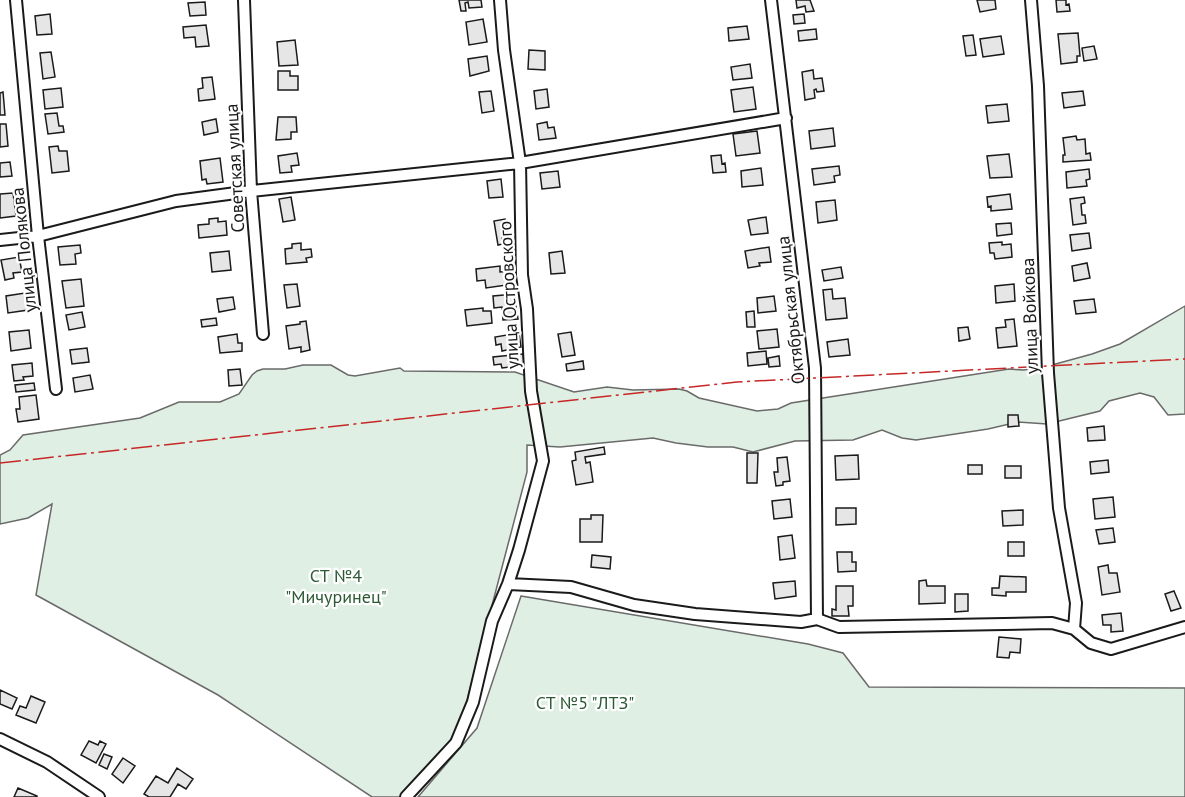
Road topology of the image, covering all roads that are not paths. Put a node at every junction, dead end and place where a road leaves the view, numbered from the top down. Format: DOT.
graph roads {
  1 [pos="16,0"];
  2 [pos="244,0"];
  3 [pos="500,0"];
  4 [pos="771,0"];
  5 [pos="1031,0"];
  6 [pos="786,118"];
  7 [pos="520,163"];
  8 [pos="250,191"];
  9 [pos="38,236"];
  10 [pos="0,240"];
  11 [pos="263,334"];
  12 [pos="56,389"];
  13 [pos="508,584"];
  14 [pos="817,619"];
  15 [pos="1185,627"];
  16 [pos="1074,629"];
  17 [pos="0,739"];
  18 [pos="99,797"];
  19 [pos="406,797"];
  1 -- 9 [label="street, улица Полякова"];
  2 -- 8 [label="street, Советская улица"];
  3 -- 7 [label="street, улица Островского"];
  4 -- 6 [label="street, Октябрьская улица"];
  5 -- 16 [label="street, улица Войкова"];
  6 -- 7 [label="street"];
  6 -- 14 [label="street, Октябрьская улица"];
  7 -- 8 [label="street"];
  7 -- 13 [label="street, улица Островского"];
  8 -- 9 [label="street"];
  8 -- 11 [label="street, Советская улица"];
  9 -- 10 [label="street"];
  9 -- 12 [label="street, улица Полякова"];
  13 -- 14 [label="street"];
  13 -- 19 [label="street, улица Островского"];
  14 -- 16 [label="street"];
  15 -- 16 [label="street"];
  17 -- 18 [label="street"];
}
